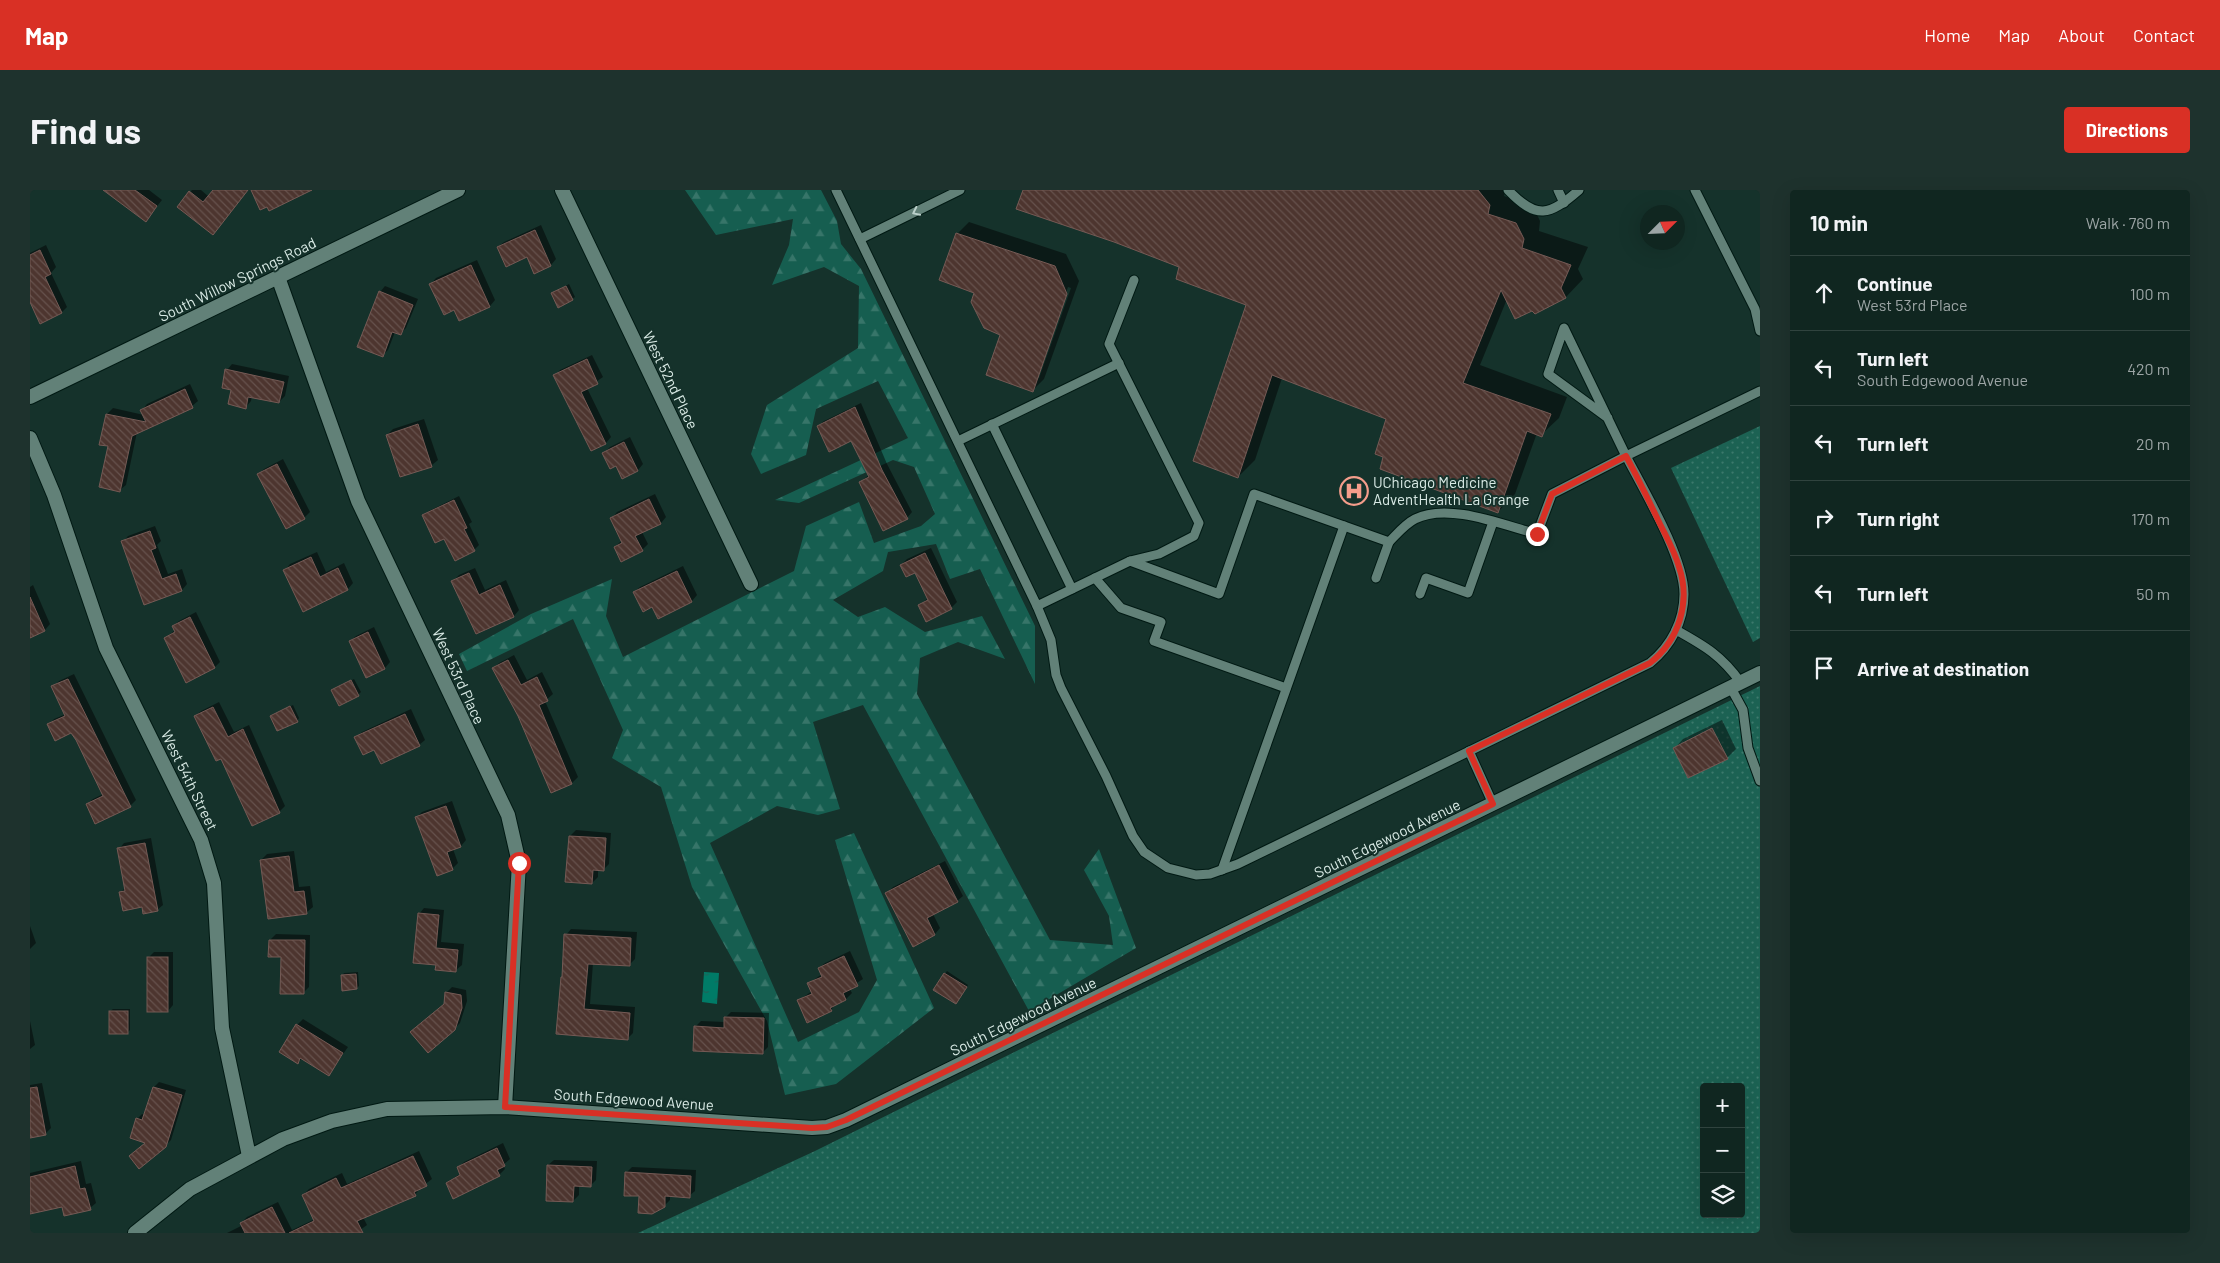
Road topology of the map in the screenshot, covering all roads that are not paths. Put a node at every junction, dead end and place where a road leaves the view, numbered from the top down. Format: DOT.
graph roads {
  1 [pos="458,190"];
  2 [pos="562,190"];
  3 [pos="836,190"];
  4 [pos="960,190"];
  5 [pos="1508,190"];
  6 [pos="1558,190"];
  7 [pos="1579,190"];
  8 [pos="1696,190"];
  9 [pos="1564,203"];
  10 [pos="860,239"];
  11 [pos="278,277"];
  12 [pos="1134,280"];
  13 [pos="1760,331"];
  14 [pos="1118,362"];
  15 [pos="1760,392"];
  16 [pos="30,397"];
  17 [pos="1608,418"];
  18 [pos="992,424"];
  19 [pos="30,438"];
  20 [pos="958,441"];
  21 [pos="1626,456"];
  22 [pos="1493,522"];
  23 [pos="1344,526"];
  24 [pos="1389,542"];
  25 [pos="1130,561"];
  26 [pos="1095,578"];
  27 [pos="1376,578"];
  28 [pos="751,584"];
  29 [pos="1072,589"];
  30 [pos="1420,594"];
  31 [pos="1037,606"];
  32 [pos="1676,630"];
  33 [pos="1760,673"];
  34 [pos="1736,685"];
  35 [pos="1286,688"];
  36 [pos="1469,751"];
  37 [pos="1760,781"];
  38 [pos="1493,804"];
  39 [pos="1222,870"];
  40 [pos="505,1107"];
  41 [pos="249,1156"];
  42 [pos="135,1233"];
  1 -- 11 [label="street, South Willow Springs Road"];
  2 -- 28 [label="street, West 52nd Place"];
  3 -- 10 [label="lane"];
  4 -- 10 [label="lane, one-way"];
  5 -- 9 [label="lane"];
  6 -- 9 [label="lane"];
  7 -- 9 [label="lane"];
  8 -- 13 [label="lane"];
  10 -- 20 [label="lane"];
  11 -- 16 [label="street, South Willow Springs Road"];
  11 -- 40 [label="street, West 53rd Place"];
  12 -- 14 [label="lane"];
  14 -- 18 [label="lane"];
  14 -- 25 [label="lane"];
  15 -- 21 [label="lane"];
  17 -- 17 [label="lane"];
  17 -- 21 [label="lane"];
  18 -- 20 [label="lane"];
  18 -- 29 [label="lane"];
  19 -- 41 [label="street, West 54th Street"];
  20 -- 31 [label="lane"];
  21 -- 22 [label="lane"];
  21 -- 32 [label="lane"];
  22 -- 24 [label="lane"];
  22 -- 30 [label="lane"];
  23 -- 24 [label="lane"];
  23 -- 25 [label="lane"];
  23 -- 35 [label="lane"];
  24 -- 27 [label="lane"];
  25 -- 26 [label="lane"];
  26 -- 29 [label="lane"];
  26 -- 35 [label="lane"];
  29 -- 31 [label="lane"];
  31 -- 39 [label="lane"];
  32 -- 34 [label="lane"];
  32 -- 36 [label="lane"];
  33 -- 34 [label="street, South Edgewood Avenue"];
  34 -- 37 [label="lane"];
  34 -- 38 [label="street, South Edgewood Avenue"];
  35 -- 39 [label="lane"];
  36 -- 38 [label="lane"];
  36 -- 39 [label="lane"];
  38 -- 40 [label="street, South Edgewood Avenue"];
  40 -- 41 [label="street, South Edgewood Avenue"];
  41 -- 42 [label="street, South Edgewood Avenue"];
}
